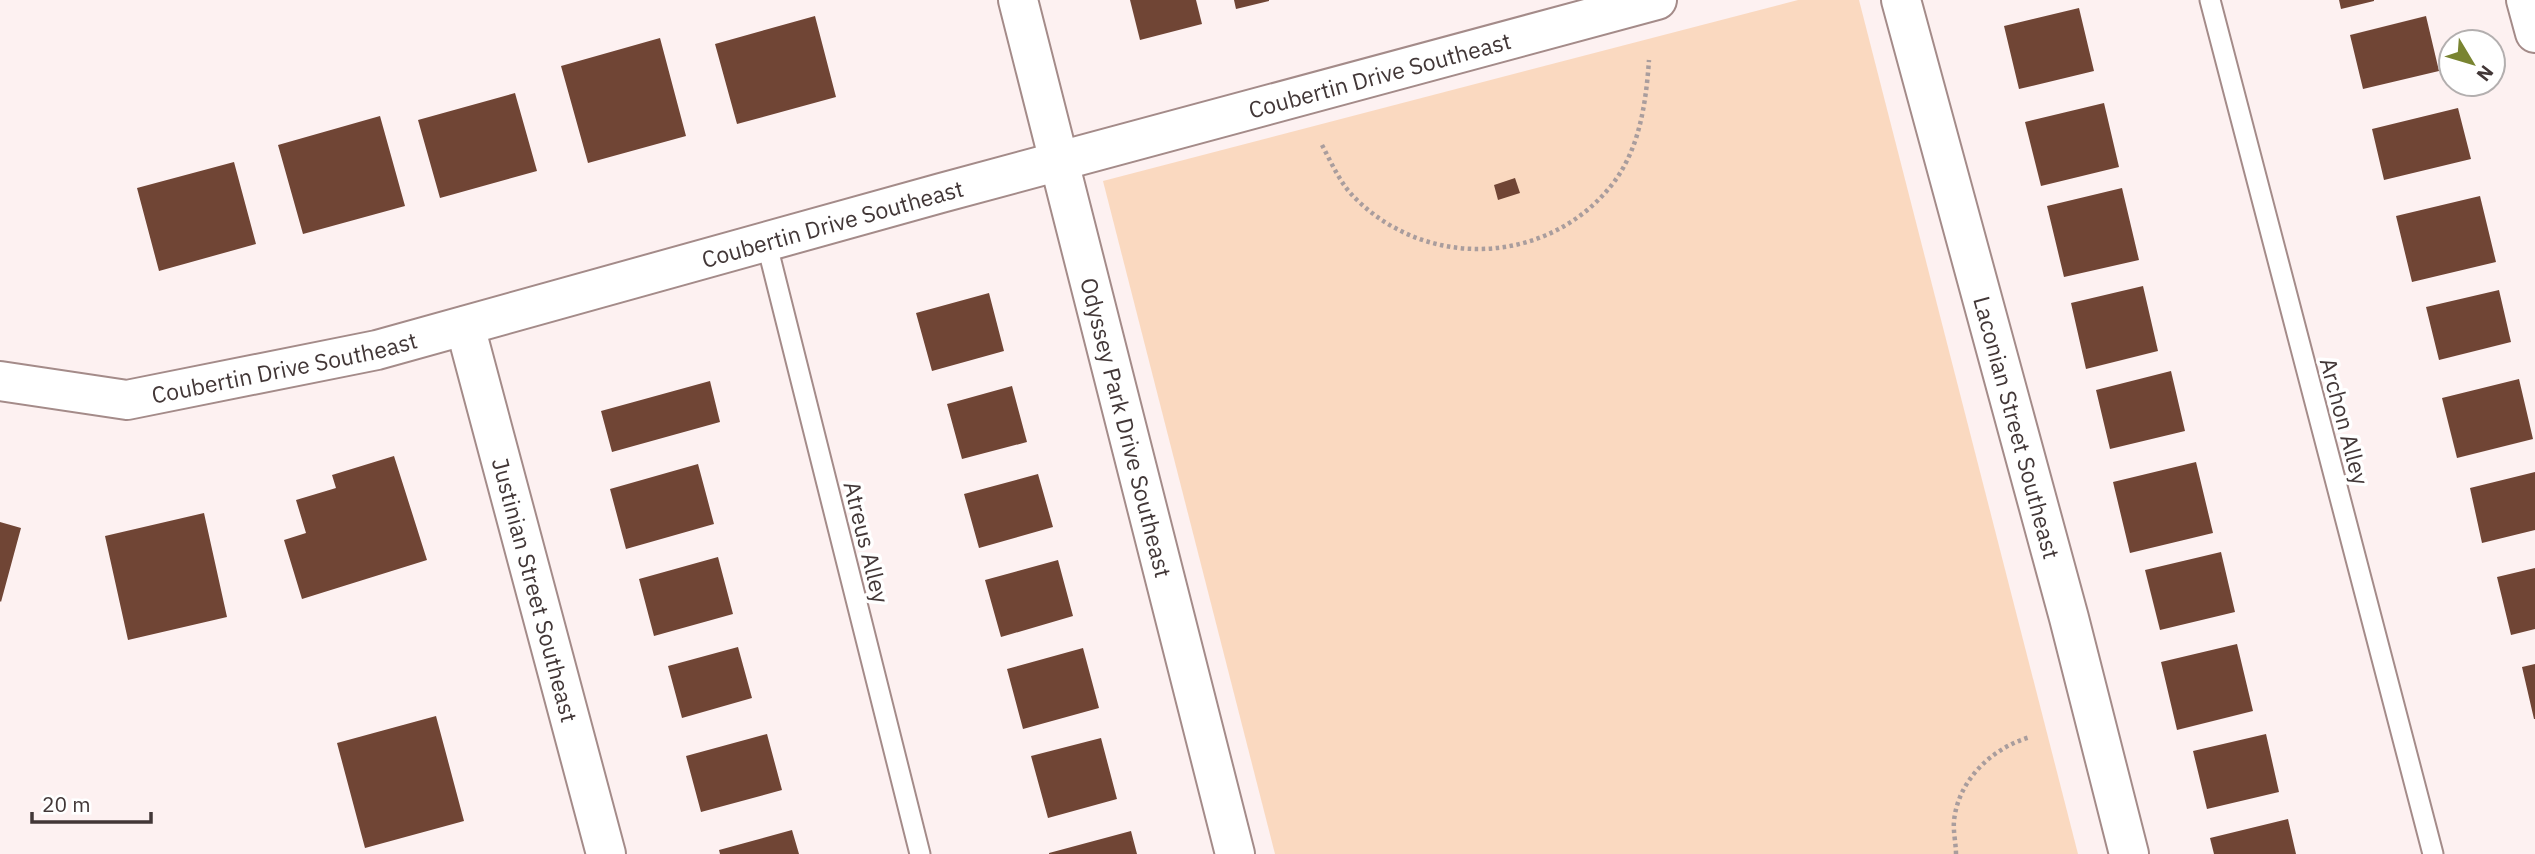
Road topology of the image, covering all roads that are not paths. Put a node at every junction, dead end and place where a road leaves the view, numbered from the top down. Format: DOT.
graph roads {
  1 [pos="1018,0"];
  2 [pos="1657,0"];
  3 [pos="1901,0"];
  4 [pos="2210,0"];
  5 [pos="2526,0"];
  6 [pos="2535,33"];
  7 [pos="1059,161"];
  8 [pos="766,242"];
  9 [pos="465,326"];
  10 [pos="0,381"];
  11 [pos="606,854"];
  12 [pos="920,854"];
  13 [pos="1235,854"];
  14 [pos="2129,854"];
  15 [pos="2433,854"];
  1 -- 7 [label="street, Odyssey Park Drive Southeast"];
  2 -- 7 [label="street, Coubertin Drive Southeast"];
  3 -- 14 [label="street, Laconian Street Southeast"];
  4 -- 15 [label="lane, Archon Alley"];
  5 -- 6 [label="street"];
  7 -- 8 [label="street, Coubertin Drive Southeast"];
  7 -- 13 [label="street, Odyssey Park Drive Southeast"];
  8 -- 9 [label="street, Coubertin Drive Southeast"];
  8 -- 12 [label="lane, Atreus Alley"];
  9 -- 10 [label="street, Coubertin Drive Southeast"];
  9 -- 11 [label="street, Justinian Street Southeast"];
}
